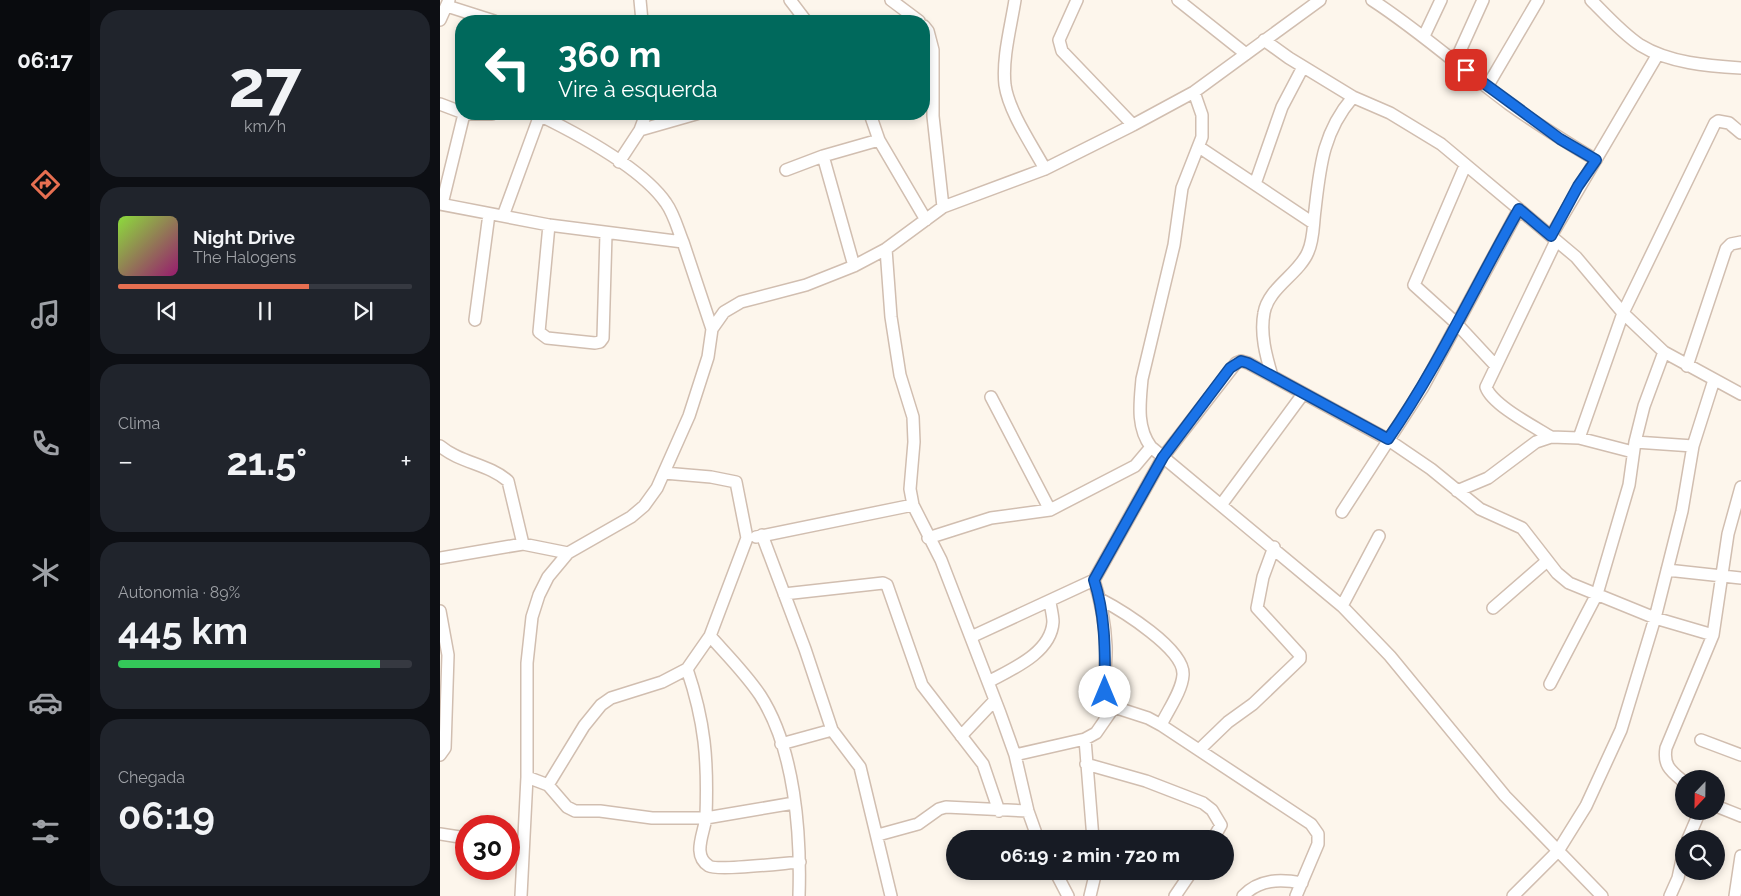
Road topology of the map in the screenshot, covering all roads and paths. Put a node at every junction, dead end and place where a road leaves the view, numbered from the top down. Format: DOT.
graph roads {
  1 [pos="640,0"];
  2 [pos="790,0"];
  3 [pos="891,0"];
  4 [pos="1015,0"];
  5 [pos="1077,0"];
  6 [pos="1178,0"];
  7 [pos="1372,0"];
  8 [pos="1440,0"];
  9 [pos="1483,0"];
  10 [pos="1538,0"];
  11 [pos="1591,0"];
  12 [pos="1312,2"];
  13 [pos="448,3"];
  14 [pos="479,15"];
  15 [pos="641,15"];
  16 [pos="801,15"];
  17 [pos="911,15"];
  18 [pos="440,20"];
  19 [pos="1424,36"];
  20 [pos="930,39"];
  21 [pos="1264,40"];
  22 [pos="1246,54"];
  23 [pos="1658,54"];
  24 [pos="930,60"];
  25 [pos="1455,62"];
  26 [pos="1304,67"];
  27 [pos="1741,68"];
  28 [pos="930,86"];
  29 [pos="1487,87"];
  30 [pos="1194,92"];
  31 [pos="1353,97"];
  32 [pos="440,104"];
  33 [pos="455,110"];
  34 [pos="462,120"];
  35 [pos="536,120"];
  36 [pos="548,120"];
  37 [pos="644,120"];
  38 [pos="675,120"];
  39 [pos="872,120"];
  40 [pos="1133,125"];
  41 [pos="640,130"];
  42 [pos="1741,133"];
  43 [pos="879,140"];
  44 [pos="1198,147"];
  45 [pos="823,156"];
  46 [pos="1596,160"];
  47 [pos="619,162"];
  48 [pos="1465,166"];
  49 [pos="1045,169"];
  50 [pos="786,170"];
  51 [pos="1255,184"];
  52 [pos="441,204"];
  53 [pos="943,206"];
  54 [pos="1519,209"];
  55 [pos="489,214"];
  56 [pos="503,216"];
  57 [pos="926,220"];
  58 [pos="1313,223"];
  59 [pos="549,225"];
  60 [pos="606,234"];
  61 [pos="1554,239"];
  62 [pos="683,242"];
  63 [pos="1741,242"];
  64 [pos="886,248"];
  65 [pos="854,266"];
  66 [pos="1623,313"];
  67 [pos="476,320"];
  68 [pos="1456,323"];
  69 [pos="712,329"];
  70 [pos="1664,352"];
  71 [pos="1495,365"];
  72 [pos="1687,366"];
  73 [pos="1272,376"];
  74 [pos="1714,380"];
  75 [pos="1303,394"];
  76 [pos="1741,394"];
  77 [pos="992,397"];
  78 [pos="1551,437"];
  79 [pos="1578,438"];
  80 [pos="1388,439"];
  81 [pos="440,446"];
  82 [pos="1692,446"];
  83 [pos="1150,447"];
  84 [pos="1634,447"];
  85 [pos="1163,457"];
  86 [pos="664,473"];
  87 [pos="1741,487"];
  88 [pos="1457,491"];
  89 [pos="912,505"];
  90 [pos="1221,505"];
  91 [pos="1050,510"];
  92 [pos="1342,512"];
  93 [pos="762,535"];
  94 [pos="1379,536"];
  95 [pos="746,538"];
  96 [pos="928,538"];
  97 [pos="522,544"];
  98 [pos="1274,547"];
  99 [pos="568,553"];
  100 [pos="440,558"];
  101 [pos="1547,561"];
  102 [pos="1667,570"];
  103 [pos="1723,575"];
  104 [pos="1741,578"];
  105 [pos="1094,580"];
  106 [pos="784,594"];
  107 [pos="1597,594"];
  108 [pos="1100,599"];
  109 [pos="1050,602"];
  110 [pos="1342,606"];
  111 [pos="1492,608"];
  112 [pos="440,611"];
  113 [pos="1655,618"];
  114 [pos="1713,635"];
  115 [pos="710,636"];
  116 [pos="971,637"];
  117 [pos="687,669"];
  118 [pos="988,682"];
  119 [pos="1550,684"];
  120 [pos="995,700"];
  121 [pos="1114,707"];
  122 [pos="1161,725"];
  123 [pos="832,730"];
  124 [pos="961,736"];
  125 [pos="1085,739"];
  126 [pos="1701,740"];
  127 [pos="781,744"];
  128 [pos="1200,749"];
  129 [pos="440,755"];
  130 [pos="1015,755"];
  131 [pos="1741,755"];
  132 [pos="1086,764"];
  133 [pos="1675,774"];
  134 [pos="527,777"];
  135 [pos="548,785"];
  136 [pos="794,803"];
  137 [pos="1725,810"];
  138 [pos="999,811"];
  139 [pos="1028,811"];
  140 [pos="1741,816"];
  141 [pos="706,818"];
  142 [pos="1035,830"];
  143 [pos="1091,830"];
  144 [pos="1218,830"];
  145 [pos="440,834"];
  146 [pos="878,835"];
  147 [pos="455,836"];
  148 [pos="520,846"];
  149 [pos="523,846"];
  150 [pos="1558,850"];
  151 [pos="1741,856"];
  152 [pos="800,862"];
  153 [pos="1060,880"];
  154 [pos="1094,880"];
  155 [pos="1186,880"];
  156 [pos="1677,880"];
  157 [pos="1302,883"];
  158 [pos="521,896"];
  159 [pos="799,896"];
  160 [pos="890,896"];
  161 [pos="1068,896"];
  162 [pos="1090,896"];
  163 [pos="1175,896"];
  164 [pos="1243,896"];
  165 [pos="1296,896"];
  166 [pos="1513,896"];
  167 [pos="1602,896"];
  168 [pos="1670,896"];
  169 [pos="1735,896"];
  1 -- 15 [label="street"];
  2 -- 16 [label="street"];
  3 -- 17 [label="street"];
  4 -- 49 [label="street"];
  5 -- 40 [label="street"];
  6 -- 22 [label="street"];
  7 -- 19 [label="street"];
  8 -- 19 [label="street"];
  9 -- 25 [label="street"];
  10 -- 29 [label="street"];
  11 -- 23 [label="street"];
  12 -- 21 [label="street"];
  13 -- 14 [label="street"];
  13 -- 18 [label="street"];
  19 -- 25 [label="street"];
  20 -- 24 [label="street"];
  21 -- 22 [label="street"];
  21 -- 26 [label="street"];
  22 -- 30 [label="street"];
  23 -- 27 [label="street"];
  23 -- 46 [label="street"];
  25 -- 29 [label="street"];
  26 -- 31 [label="street"];
  26 -- 51 [label="street"];
  28 -- 53 [label="street"];
  29 -- 46 [label="street"];
  30 -- 40 [label="street"];
  30 -- 44 [label="street"];
  31 -- 48 [label="street"];
  31 -- 58 [label="street"];
  32 -- 33 [label="street"];
  34 -- 52 [label="street"];
  35 -- 56 [label="street"];
  36 -- 47 [label="street"];
  37 -- 41 [label="street"];
  38 -- 41 [label="street"];
  39 -- 43 [label="street"];
  40 -- 49 [label="street"];
  41 -- 47 [label="street"];
  42 -- 66 [label="street"];
  43 -- 45 [label="street"];
  43 -- 57 [label="street"];
  44 -- 51 [label="street"];
  44 -- 83 [label="street"];
  45 -- 50 [label="street"];
  45 -- 65 [label="street"];
  46 -- 61 [label="street"];
  47 -- 62 [label="street"];
  48 -- 54 [label="street"];
  48 -- 68 [label="street"];
  49 -- 53 [label="street"];
  51 -- 58 [label="street"];
  52 -- 55 [label="street"];
  53 -- 57 [label="street"];
  54 -- 61 [label="street"];
  54 -- 68 [label="street"];
  55 -- 56 [label="street"];
  55 -- 67 [label="street"];
  56 -- 59 [label="street"];
  57 -- 64 [label="street"];
  58 -- 73 [label="street"];
  59 -- 60 [label="street"];
  59 -- 60 [label="street"];
  60 -- 62 [label="street"];
  61 -- 66 [label="street"];
  61 -- 71 [label="street"];
  62 -- 69 [label="street"];
  63 -- 72 [label="street"];
  64 -- 65 [label="street"];
  64 -- 89 [label="street"];
  65 -- 69 [label="street"];
  66 -- 70 [label="street"];
  66 -- 79 [label="street"];
  68 -- 71 [label="street"];
  68 -- 80 [label="street"];
  69 -- 86 [label="street"];
  70 -- 72 [label="street"];
  70 -- 84 [label="street"];
  71 -- 78 [label="street"];
  72 -- 74 [label="street"];
  73 -- 75 [label="street"];
  73 -- 85 [label="street"];
  74 -- 76 [label="street"];
  74 -- 82 [label="street"];
  75 -- 80 [label="street"];
  75 -- 90 [label="street"];
  77 -- 91 [label="street"];
  78 -- 79 [label="street"];
  78 -- 88 [label="street"];
  79 -- 84 [label="street"];
  80 -- 88 [label="street"];
  80 -- 92 [label="street"];
  81 -- 97 [label="street"];
  82 -- 84 [label="street"];
  82 -- 102 [label="street"];
  83 -- 85 [label="street"];
  83 -- 91 [label="street"];
  84 -- 107 [label="street"];
  85 -- 90 [label="street"];
  85 -- 105 [label="street"];
  86 -- 95 [label="street"];
  86 -- 99 [label="street"];
  87 -- 103 [label="street"];
  88 -- 101 [label="street"];
  89 -- 93 [label="street"];
  89 -- 96 [label="street"];
  90 -- 98 [label="street"];
  91 -- 96 [label="street"];
  93 -- 95 [label="street"];
  93 -- 106 [label="street"];
  94 -- 110 [label="street"];
  95 -- 115 [label="street"];
  96 -- 116 [label="street"];
  97 -- 99 [label="street"];
  97 -- 100 [label="street"];
  98 -- 110 [label="street"];
  98 -- 128 [label="street"];
  99 -- 134 [label="street"];
  101 -- 107 [label="street"];
  101 -- 111 [label="street"];
  102 -- 103 [label="street"];
  102 -- 113 [label="street"];
  103 -- 104 [label="street"];
  103 -- 114 [label="street"];
  105 -- 108 [label="street"];
  105 -- 109 [label="street"];
  106 -- 123 [label="street"];
  106 -- 124 [label="street"];
  107 -- 113 [label="street"];
  107 -- 119 [label="street"];
  108 -- 121 [label="street"];
  108 -- 122 [label="street"];
  109 -- 116 [label="street"];
  109 -- 118 [label="street"];
  110 -- 150 [label="street"];
  112 -- 129 [label="street"];
  113 -- 114 [label="street"];
  113 -- 150 [label="street"];
  114 -- 133 [label="street"];
  115 -- 117 [label="street"];
  115 -- 127 [label="street"];
  116 -- 118 [label="street"];
  117 -- 135 [label="street"];
  117 -- 141 [label="street"];
  118 -- 120 [label="street"];
  120 -- 124 [label="street"];
  120 -- 130 [label="street"];
  121 -- 122 [label="street"];
  121 -- 125 [label="street"];
  122 -- 128 [label="street"];
  123 -- 127 [label="street"];
  123 -- 146 [label="street"];
  124 -- 138 [label="street"];
  125 -- 130 [label="street"];
  125 -- 132 [label="street"];
  126 -- 131 [label="street"];
  127 -- 136 [label="street"];
  128 -- 157 [label="street"];
  130 -- 139 [label="street"];
  132 -- 143 [label="street"];
  132 -- 144 [label="street"];
  134 -- 135 [label="street"];
  134 -- 149 [label="street"];
  135 -- 141 [label="street"];
  136 -- 141 [label="street"];
  136 -- 152 [label="street"];
  137 -- 140 [label="street"];
  138 -- 139 [label="street"];
  138 -- 146 [label="street"];
  139 -- 142 [label="street"];
  141 -- 152 [label="street"];
  145 -- 147 [label="street"];
  146 -- 160 [label="street"];
  148 -- 149 [label="street"];
  149 -- 158 [label="street"];
  150 -- 166 [label="street"];
  150 -- 167 [label="street"];
  151 -- 169 [label="street"];
  152 -- 159 [label="street"];
  153 -- 161 [label="street"];
  154 -- 162 [label="street"];
  155 -- 163 [label="street"];
  156 -- 168 [label="street"];
  157 -- 164 [label="street"];
  157 -- 165 [label="street"];
}
